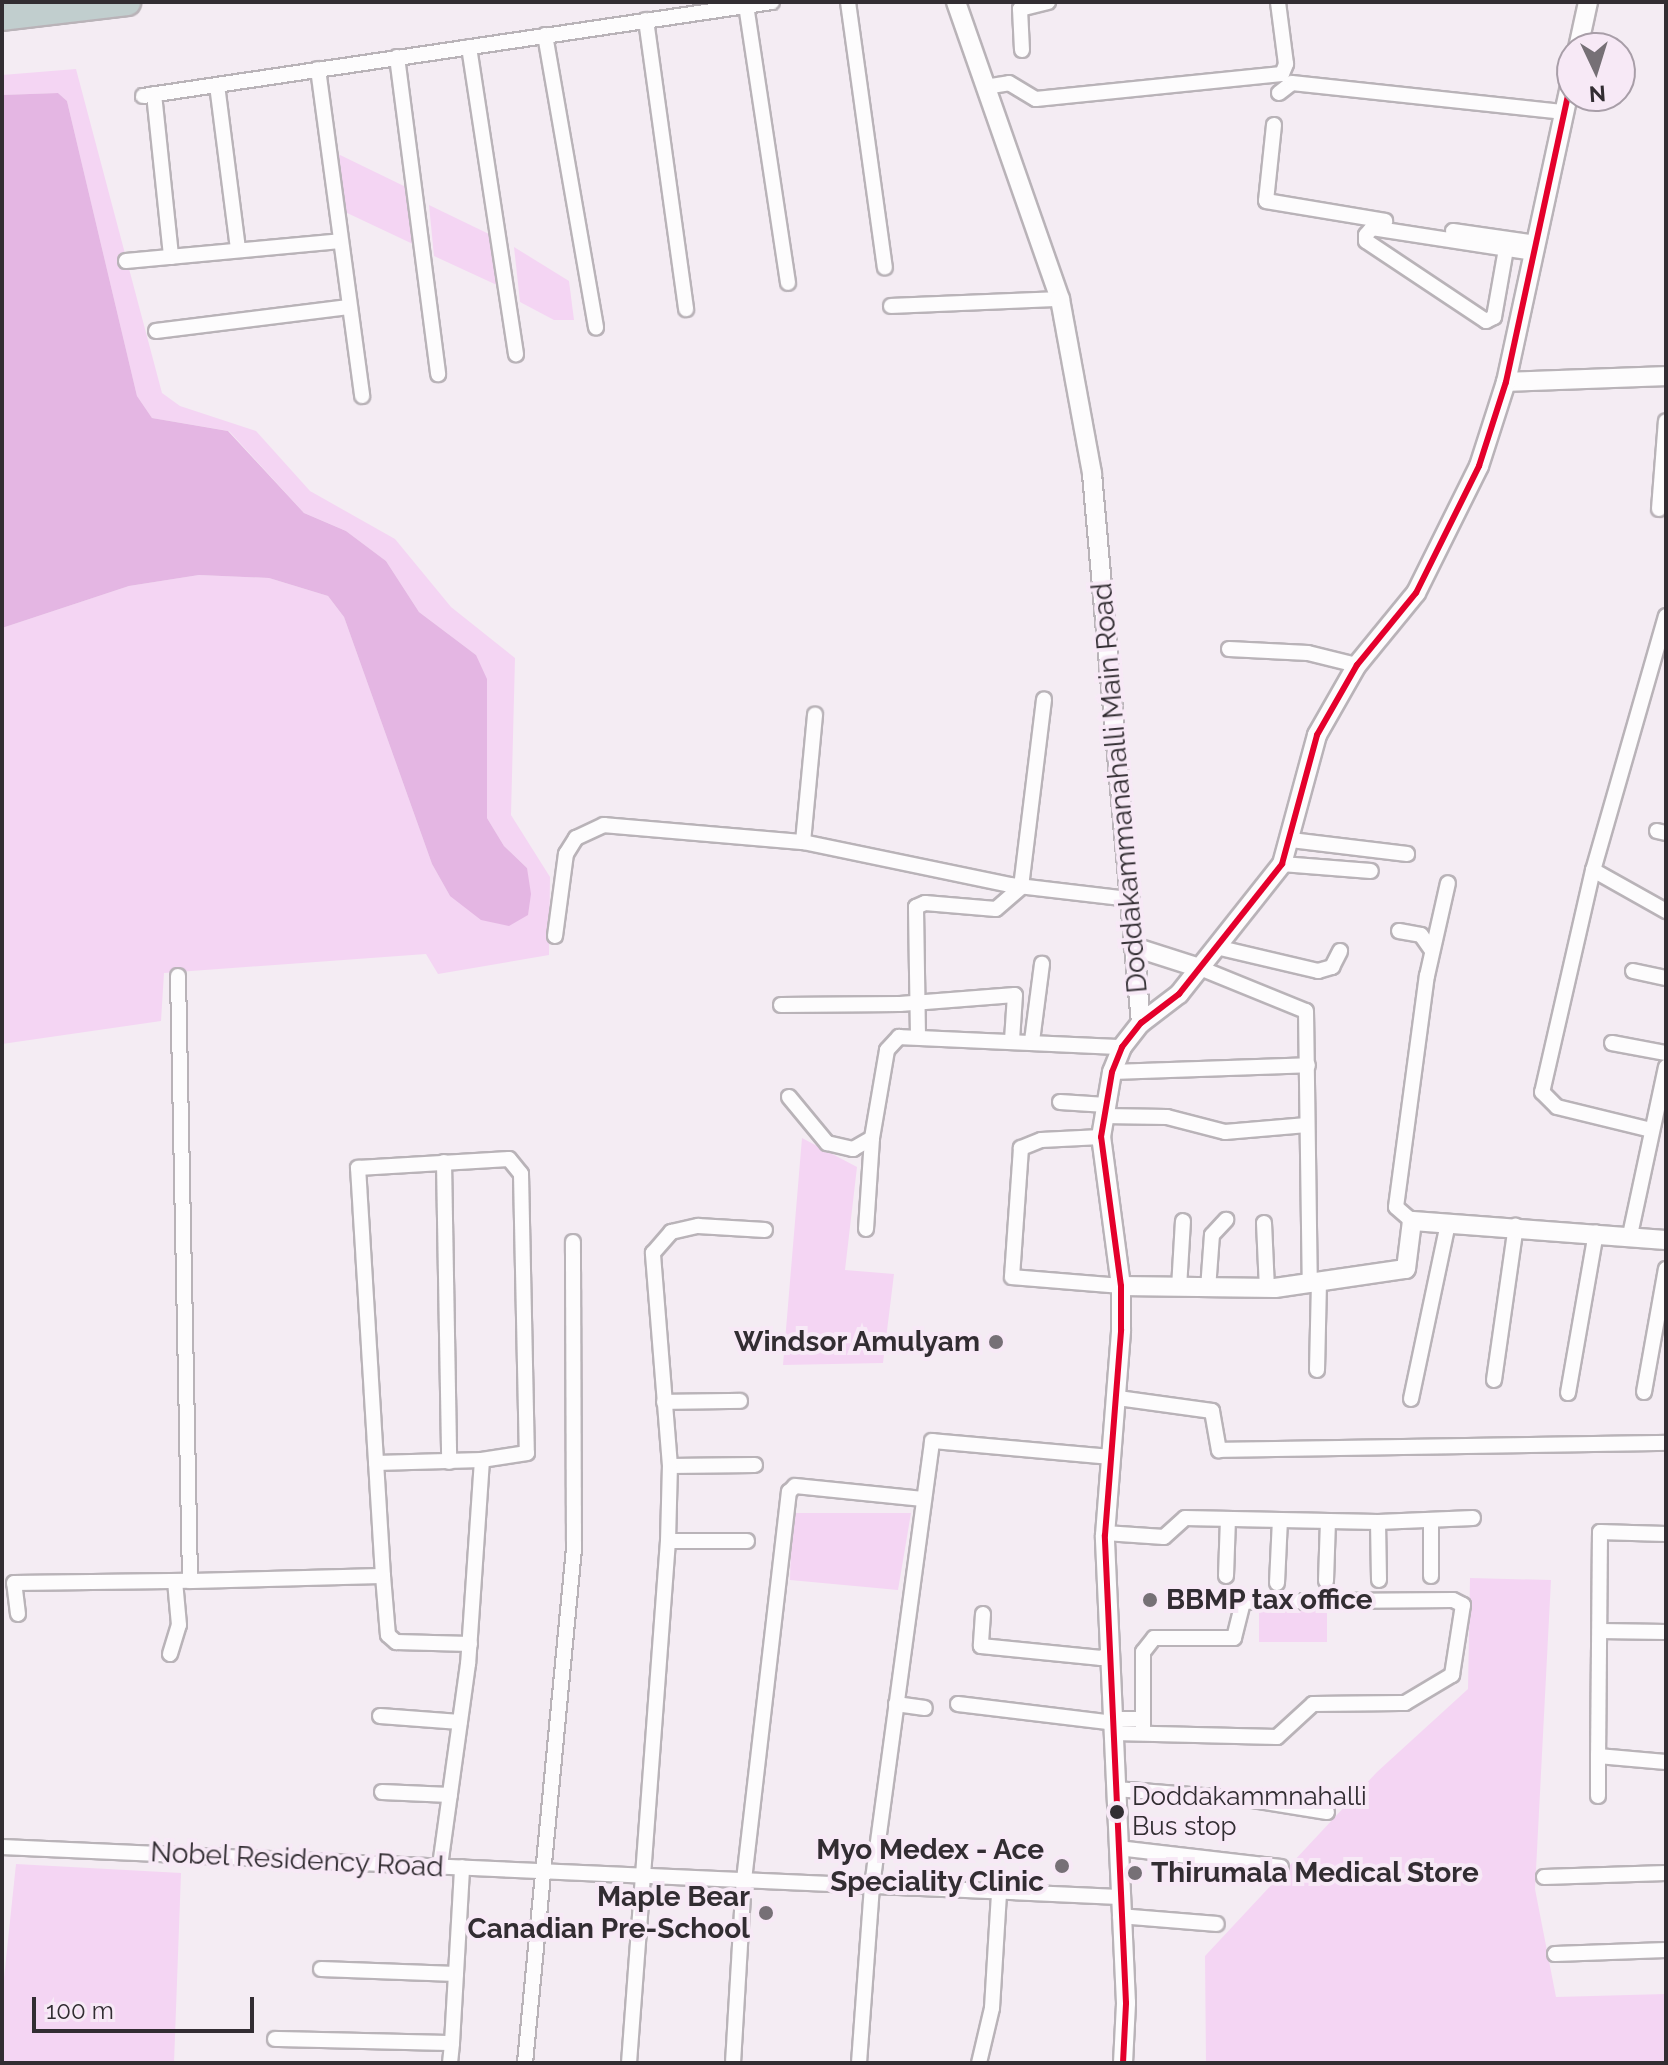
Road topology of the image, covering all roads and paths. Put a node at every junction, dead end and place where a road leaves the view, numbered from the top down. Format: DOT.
graph roads {
  1 [pos="127,2"];
  2 [pos="772,2"];
  3 [pos="848,2"];
  4 [pos="956,2"];
  5 [pos="1048,2"];
  6 [pos="1278,2"];
  7 [pos="1588,2"];
  8 [pos="746,5"];
  9 [pos="2,17"];
  10 [pos="646,20"];
  11 [pos="1581,32"];
  12 [pos="545,35"];
  13 [pos="469,47"];
  14 [pos="1022,50"];
  15 [pos="397,57"];
  16 [pos="318,69"];
  17 [pos="217,85"];
  18 [pos="985,87"];
  19 [pos="1279,93"];
  20 [pos="1556,111"];
  21 [pos="1564,112"];
  22 [pos="1274,125"];
  23 [pos="340,241"];
  24 [pos="1535,248"];
  25 [pos="1506,249"];
  26 [pos="238,250"];
  27 [pos="171,257"];
  28 [pos="126,261"];
  29 [pos="885,267"];
  30 [pos="788,283"];
  31 [pos="1060,299"];
  32 [pos="891,306"];
  33 [pos="349,307"];
  34 [pos="686,309"];
  35 [pos="596,328"];
  36 [pos="156,331"];
  37 [pos="516,354"];
  38 [pos="438,374"];
  39 [pos="1666,376"];
  40 [pos="1506,382"];
  41 [pos="362,396"];
  42 [pos="1666,421"];
  43 [pos="1659,509"];
  44 [pos="1666,616"];
  45 [pos="1229,649"];
  46 [pos="1357,665"];
  47 [pos="1044,699"];
  48 [pos="815,715"];
  49 [pos="1291,840"];
  50 [pos="803,842"];
  51 [pos="1407,854"];
  52 [pos="1282,864"];
  53 [pos="1593,870"];
  54 [pos="1371,871"];
  55 [pos="1448,883"];
  56 [pos="1021,887"];
  57 [pos="1130,899"];
  58 [pos="1666,911"];
  59 [pos="1399,931"];
  60 [pos="555,936"];
  61 [pos="1134,947"];
  62 [pos="1216,947"];
  63 [pos="1340,951"];
  64 [pos="1432,951"];
  65 [pos="1042,964"];
  66 [pos="1200,968"];
  67 [pos="1633,971"];
  68 [pos="178,976"];
  69 [pos="1666,978"];
  70 [pos="916,1003"];
  71 [pos="781,1005"];
  72 [pos="1141,1023"];
  73 [pos="918,1036"];
  74 [pos="1012,1040"];
  75 [pos="1032,1041"];
  76 [pos="1612,1043"];
  77 [pos="1122,1047"];
  78 [pos="1666,1053"];
  79 [pos="1308,1065"];
  80 [pos="1666,1067"];
  81 [pos="1112,1072"];
  82 [pos="789,1097"];
  83 [pos="1060,1102"];
  84 [pos="1104,1110"];
  85 [pos="1307,1125"];
  86 [pos="1651,1130"];
  87 [pos="1101,1137"];
  88 [pos="872,1138"];
  89 [pos="444,1162"];
  90 [pos="1226,1220"];
  91 [pos="1183,1221"];
  92 [pos="1412,1221"];
  93 [pos="1264,1223"];
  94 [pos="1448,1223"];
  95 [pos="1516,1226"];
  96 [pos="866,1229"];
  97 [pos="765,1230"];
  98 [pos="1596,1232"];
  99 [pos="1630,1235"];
  100 [pos="1666,1240"];
  101 [pos="573,1242"];
  102 [pos="1666,1269"];
  103 [pos="1315,1285"];
  104 [pos="1121,1286"];
  105 [pos="1179,1288"];
  106 [pos="1267,1288"];
  107 [pos="1208,1289"];
  108 [pos="1317,1370"];
  109 [pos="1494,1380"];
  110 [pos="1644,1392"];
  111 [pos="1568,1393"];
  112 [pos="1118,1398"];
  113 [pos="1411,1399"];
  114 [pos="740,1401"];
  115 [pos="664,1402"];
  116 [pos="1666,1443"];
  117 [pos="1112,1457"];
  118 [pos="482,1460"];
  119 [pos="449,1462"];
  120 [pos="376,1463"];
  121 [pos="755,1465"];
  122 [pos="670,1466"];
  123 [pos="923,1499"];
  124 [pos="1473,1518"];
  125 [pos="1228,1519"];
  126 [pos="1280,1520"];
  127 [pos="1431,1520"];
  128 [pos="1328,1521"];
  129 [pos="1378,1522"];
  130 [pos="1105,1533"];
  131 [pos="1666,1534"];
  132 [pos="668,1541"];
  133 [pos="747,1541"];
  134 [pos="383,1576"];
  135 [pos="1226,1576"];
  136 [pos="1431,1576"];
  137 [pos="1379,1580"];
  138 [pos="182,1581"];
  139 [pos="1326,1581"];
  140 [pos="1277,1583"];
  141 [pos="18,1614"];
  142 [pos="983,1614"];
  143 [pos="1600,1631"];
  144 [pos="1666,1632"];
  145 [pos="470,1644"];
  146 [pos="1110,1653"];
  147 [pos="170,1654"];
  148 [pos="896,1704"];
  149 [pos="958,1704"];
  150 [pos="925,1708"];
  151 [pos="380,1716"];
  152 [pos="460,1722"];
  153 [pos="1114,1725"];
  154 [pos="1143,1726"];
  155 [pos="1598,1756"];
  156 [pos="1666,1762"];
  157 [pos="1116,1789"];
  158 [pos="382,1792"];
  159 [pos="450,1795"];
  160 [pos="1598,1796"];
  161 [pos="1327,1812"];
  162 [pos="2,1847"];
  163 [pos="1118,1848"];
  164 [pos="2,1855"];
  165 [pos="440,1866"];
  166 [pos="462,1867"];
  167 [pos="1281,1867"];
  168 [pos="540,1871"];
  169 [pos="1666,1873"];
  170 [pos="641,1875"];
  171 [pos="1544,1877"];
  172 [pos="744,1880"];
  173 [pos="872,1886"];
  174 [pos="999,1892"];
  175 [pos="1120,1907"];
  176 [pos="1217,1924"];
  177 [pos="1666,1950"];
  178 [pos="1555,1954"];
  179 [pos="321,1969"];
  180 [pos="456,1974"];
  181 [pos="275,2039"];
  182 [pos="452,2043"];
  183 [pos="450,2063"];
  184 [pos="525,2063"];
  185 [pos="629,2063"];
  186 [pos="733,2063"];
  187 [pos="859,2063"];
  188 [pos="979,2063"];
  189 [pos="1123,2063"];
  1 -- 9 [label="highway"];
  2 -- 8 [label="street"];
  3 -- 29 [label="street"];
  4 -- 18 [label="street, Doddakammanahalli Main Road"];
  5 -- 14 [label="street"];
  6 -- 18 [label="street"];
  7 -- 11 [label="street"];
  8 -- 10 [label="street"];
  8 -- 30 [label="street"];
  10 -- 12 [label="street"];
  10 -- 34 [label="street"];
  12 -- 13 [label="street"];
  12 -- 35 [label="street"];
  13 -- 15 [label="street"];
  13 -- 37 [label="street"];
  15 -- 16 [label="street"];
  15 -- 38 [label="street"];
  16 -- 17 [label="street"];
  16 -- 23 [label="street"];
  17 -- 26 [label="street"];
  17 -- 27 [label="street"];
  18 -- 31 [label="street, Doddakammanahalli Main Road"];
  19 -- 20 [label="street"];
  21 -- 24 [label="street"];
  22 -- 24 [label="street"];
  23 -- 26 [label="street"];
  23 -- 33 [label="street"];
  24 -- 25 [label="street"];
  24 -- 40 [label="street"];
  25 -- 25 [label="street"];
  26 -- 27 [label="street"];
  27 -- 28 [label="street"];
  31 -- 32 [label="street"];
  31 -- 57 [label="street, Doddakammanahalli Main Road"];
  33 -- 36 [label="street"];
  33 -- 41 [label="street"];
  39 -- 40 [label="street"];
  40 -- 46 [label="street"];
  42 -- 43 [label="street"];
  44 -- 53 [label="street"];
  45 -- 46 [label="street"];
  46 -- 49 [label="street"];
  47 -- 56 [label="street"];
  48 -- 50 [label="street"];
  49 -- 51 [label="street"];
  49 -- 52 [label="street"];
  50 -- 56 [label="street"];
  50 -- 60 [label="street"];
  52 -- 54 [label="street"];
  52 -- 62 [label="street"];
  53 -- 58 [label="street"];
  53 -- 86 [label="street"];
  55 -- 64 [label="street"];
  56 -- 57 [label="street"];
  56 -- 70 [label="street"];
  57 -- 61 [label="street, Doddakammanahalli Main Road"];
  59 -- 64 [label="street"];
  61 -- 66 [label="street"];
  61 -- 72 [label="street, Doddakammanahalli Main Road"];
  62 -- 63 [label="street"];
  62 -- 66 [label="street"];
  64 -- 92 [label="street"];
  65 -- 75 [label="street"];
  66 -- 72 [label="street"];
  66 -- 79 [label="street"];
  67 -- 69 [label="street"];
  68 -- 138 [label="street"];
  70 -- 71 [label="street"];
  70 -- 73 [label="street"];
  70 -- 74 [label="street"];
  72 -- 77 [label="street, Doddakammanahalli Main Road"];
  73 -- 74 [label="street"];
  73 -- 88 [label="street"];
  74 -- 75 [label="street"];
  75 -- 77 [label="street"];
  76 -- 78 [label="street"];
  77 -- 81 [label="street, Doddakammanahalli Main Road"];
  79 -- 81 [label="street"];
  79 -- 85 [label="street"];
  80 -- 86 [label="street"];
  81 -- 84 [label="street, Doddakammanahalli Main Road"];
  82 -- 88 [label="street"];
  83 -- 84 [label="street"];
  84 -- 85 [label="street"];
  84 -- 87 [label="street, Doddakammanahalli Main Road"];
  85 -- 103 [label="street"];
  86 -- 99 [label="street"];
  87 -- 104 [label="street, Doddakammanahalli Main Road"];
  87 -- 104 [label="street"];
  88 -- 96 [label="street"];
  89 -- 118 [label="street"];
  89 -- 119 [label="street"];
  89 -- 120 [label="street"];
  90 -- 107 [label="street"];
  91 -- 105 [label="street"];
  92 -- 94 [label="street"];
  92 -- 103 [label="street"];
  93 -- 106 [label="street"];
  94 -- 95 [label="street"];
  94 -- 113 [label="street"];
  95 -- 98 [label="street"];
  95 -- 109 [label="street"];
  97 -- 115 [label="street"];
  98 -- 99 [label="street"];
  98 -- 111 [label="street"];
  99 -- 100 [label="street"];
  101 -- 168 [label="street"];
  102 -- 110 [label="street"];
  103 -- 106 [label="street"];
  103 -- 108 [label="street"];
  104 -- 105 [label="street"];
  104 -- 112 [label="street, Doddakammanahalli Main Road"];
  105 -- 107 [label="street"];
  106 -- 107 [label="street"];
  112 -- 116 [label="street"];
  112 -- 117 [label="street, Doddakammanahalli Main Road"];
  114 -- 115 [label="street"];
  115 -- 122 [label="street"];
  117 -- 123 [label="street"];
  117 -- 130 [label="street, Doddakammanahalli Main Road"];
  118 -- 119 [label="street"];
  118 -- 145 [label="street"];
  119 -- 120 [label="street"];
  120 -- 134 [label="street"];
  121 -- 122 [label="street"];
  122 -- 132 [label="street"];
  123 -- 148 [label="street"];
  123 -- 172 [label="street"];
  124 -- 127 [label="street"];
  125 -- 126 [label="street"];
  125 -- 130 [label="street"];
  125 -- 135 [label="street"];
  126 -- 128 [label="street"];
  126 -- 140 [label="street"];
  127 -- 129 [label="street"];
  127 -- 136 [label="street"];
  128 -- 129 [label="street"];
  128 -- 139 [label="street"];
  129 -- 137 [label="street"];
  130 -- 146 [label="street, Doddakammanahalli Main Road"];
  131 -- 143 [label="street"];
  132 -- 133 [label="street"];
  132 -- 170 [label="street"];
  134 -- 138 [label="street"];
  134 -- 145 [label="street"];
  138 -- 141 [label="street"];
  138 -- 147 [label="street"];
  142 -- 146 [label="street"];
  143 -- 144 [label="street"];
  143 -- 155 [label="street"];
  145 -- 152 [label="street"];
  146 -- 153 [label="street, Doddakammanahalli Main Road"];
  148 -- 150 [label="street"];
  148 -- 173 [label="street"];
  149 -- 153 [label="street"];
  151 -- 152 [label="street"];
  152 -- 159 [label="street"];
  153 -- 154 [label="street"];
  153 -- 157 [label="street, Doddakammanahalli Main Road"];
  154 -- 154 [label="street"];
  155 -- 156 [label="street"];
  155 -- 160 [label="street"];
  157 -- 161 [label="street"];
  157 -- 163 [label="street, Doddakammanahalli Main Road"];
  158 -- 159 [label="street"];
  159 -- 165 [label="street"];
  162 -- 164 [label="street"];
  162 -- 165 [label="street, Nobel Residency Road"];
  163 -- 167 [label="street"];
  163 -- 175 [label="street, Doddakammanahalli Main Road"];
  165 -- 166 [label="street, Nobel Residency Road"];
  166 -- 168 [label="street, Nobel Residency Road"];
  166 -- 180 [label="street"];
  168 -- 170 [label="street, Nobel Residency Road"];
  168 -- 184 [label="street"];
  169 -- 171 [label="street"];
  170 -- 172 [label="street, Nobel Residency Road"];
  170 -- 185 [label="street"];
  172 -- 173 [label="street, Nobel Residency Road"];
  172 -- 186 [label="street"];
  173 -- 174 [label="street, Nobel Residency Road"];
  173 -- 187 [label="street"];
  174 -- 175 [label="street, Nobel Residency Road"];
  174 -- 188 [label="street"];
  175 -- 176 [label="street, Nobel Residency Road"];
  175 -- 189 [label="street, Doddakammanahalli Main Road"];
  177 -- 178 [label="street"];
  179 -- 180 [label="street"];
  180 -- 182 [label="street"];
  181 -- 182 [label="street"];
  182 -- 183 [label="street"];
}
